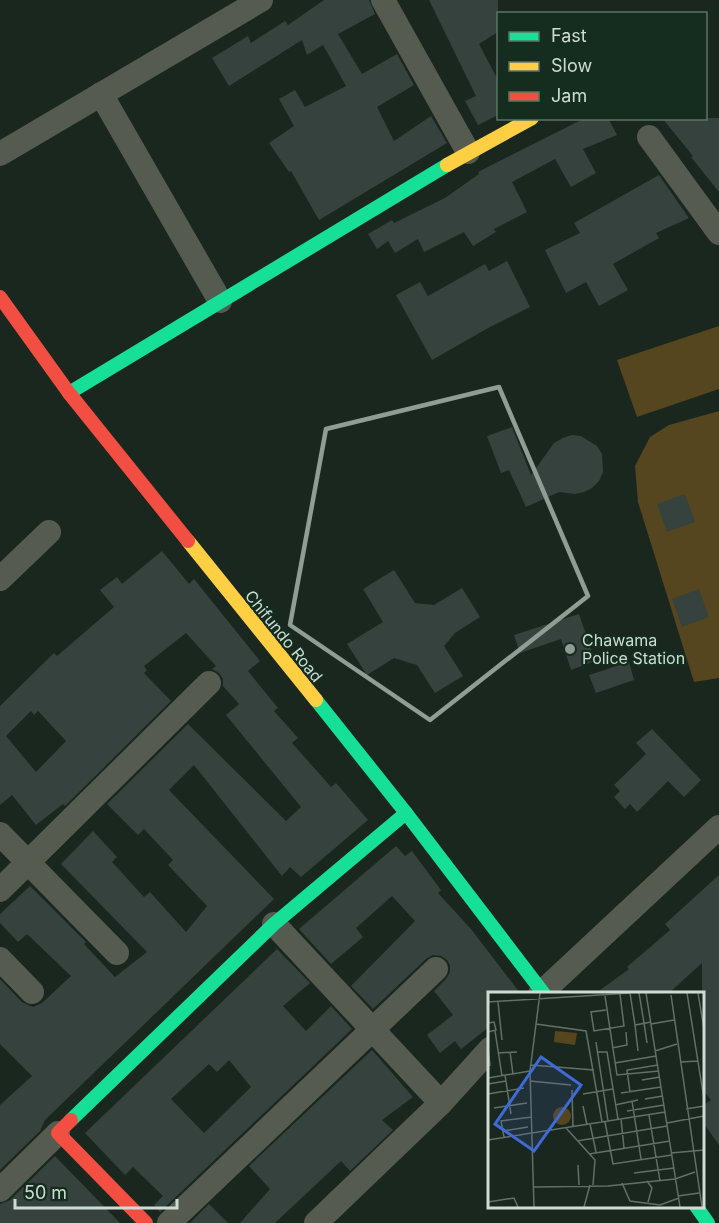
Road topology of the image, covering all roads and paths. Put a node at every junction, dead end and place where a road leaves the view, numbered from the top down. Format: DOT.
graph roads {
  1 [pos="261,0"];
  2 [pos="383,0"];
  3 [pos="101,94"];
  4 [pos="528,120"];
  5 [pos="649,137"];
  6 [pos="468,152"];
  7 [pos="0,154"];
  8 [pos="719,233"];
  9 [pos="0,297"];
  10 [pos="220,301"];
  11 [pos="69,393"];
  12 [pos="49,532"];
  13 [pos="0,579"];
  14 [pos="209,683"];
  15 [pos="406,813"];
  16 [pos="719,827"];
  17 [pos="0,834"];
  18 [pos="28,863"];
  19 [pos="0,890"];
  20 [pos="274,924"];
  21 [pos="117,953"];
  22 [pos="0,959"];
  23 [pos="436,969"];
  24 [pos="32,992"];
  25 [pos="541,992"];
  26 [pos="543,992"];
  27 [pos="372,1030"];
  28 [pos="488,1050"];
  29 [pos="441,1103"];
  30 [pos="58,1133"];
  31 [pos="0,1190"];
  32 [pos="697,1208"];
  33 [pos="146,1223"];
  34 [pos="169,1223"];
  35 [pos="316,1223"];
  36 [pos="708,1223"];
  1 -- 3 [label="street"];
  2 -- 6 [label="street"];
  3 -- 7 [label="street"];
  3 -- 10 [label="street"];
  4 -- 6 [label="street"];
  5 -- 8 [label="street"];
  6 -- 10 [label="street"];
  9 -- 11 [label="street, Chifundo Road"];
  10 -- 11 [label="street"];
  11 -- 15 [label="street, Chifundo Road"];
  12 -- 13 [label="street"];
  14 -- 18 [label="street"];
  15 -- 20 [label="street"];
  15 -- 25 [label="street, Chifundo Road"];
  16 -- 26 [label="street"];
  17 -- 18 [label="street"];
  18 -- 19 [label="street"];
  18 -- 21 [label="street"];
  20 -- 27 [label="street"];
  20 -- 30 [label="street"];
  22 -- 24 [label="street"];
  23 -- 27 [label="street"];
  27 -- 29 [label="street"];
  27 -- 34 [label="street"];
  28 -- 29 [label="street"];
  29 -- 35 [label="street"];
  30 -- 31 [label="street"];
  30 -- 33 [label="street"];
  32 -- 36 [label="street"];
}
